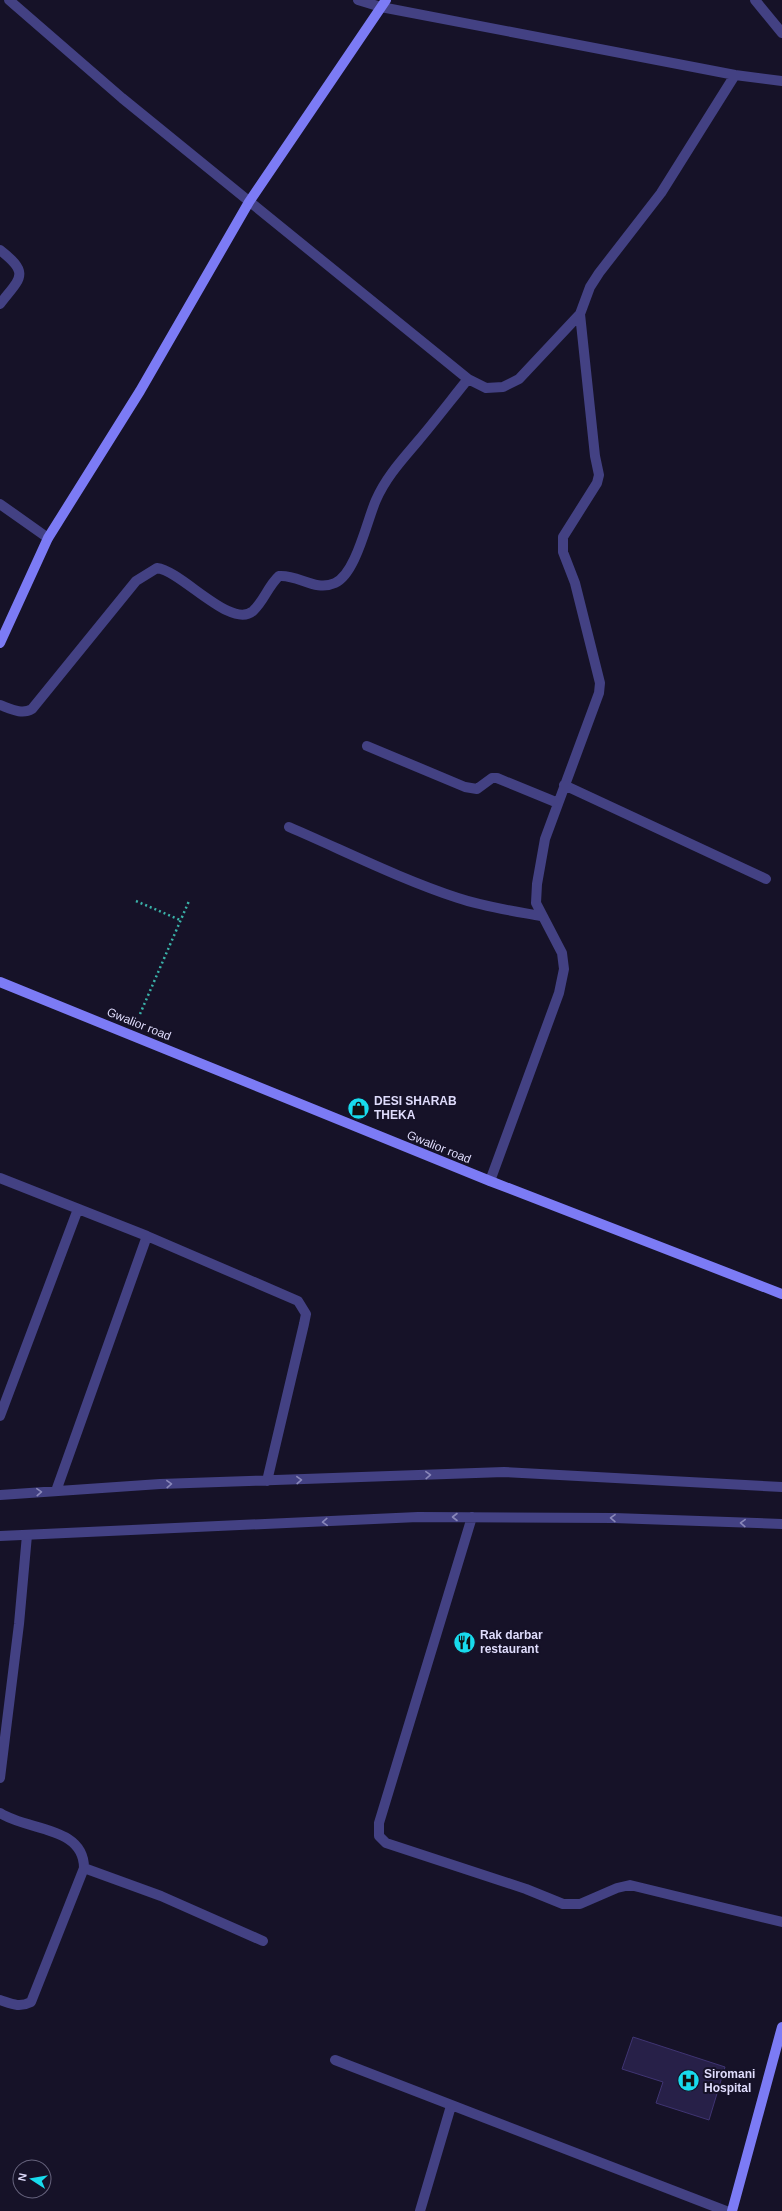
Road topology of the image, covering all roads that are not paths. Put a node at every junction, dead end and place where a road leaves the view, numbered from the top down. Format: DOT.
graph roads {
  1 [pos="9,0"];
  2 [pos="358,0"];
  3 [pos="755,0"];
  4 [pos="383,4"];
  5 [pos="782,32"];
  6 [pos="734,75"];
  7 [pos="782,81"];
  8 [pos="249,202"];
  9 [pos="0,250"];
  10 [pos="0,304"];
  11 [pos="580,314"];
  12 [pos="468,379"];
  13 [pos="0,504"];
  14 [pos="48,538"];
  15 [pos="0,643"];
  16 [pos="0,705"];
  17 [pos="367,746"];
  18 [pos="564,785"];
  19 [pos="558,803"];
  20 [pos="289,827"];
  21 [pos="766,879"];
  22 [pos="541,916"];
  23 [pos="0,982"];
  24 [pos="0,1178"];
  25 [pos="490,1181"];
  26 [pos="78,1209"];
  27 [pos="147,1236"];
  28 [pos="782,1294"];
  29 [pos="0,1416"];
  30 [pos="267,1481"];
  31 [pos="782,1487"];
  32 [pos="56,1491"];
  33 [pos="0,1495"];
  34 [pos="472,1518"];
  35 [pos="782,1524"];
  36 [pos="27,1535"];
  37 [pos="0,1536"];
  38 [pos="0,1778"];
  39 [pos="0,1813"];
  40 [pos="84,1868"];
  41 [pos="782,1922"];
  42 [pos="263,1941"];
  43 [pos="0,2000"];
  44 [pos="782,2027"];
  45 [pos="335,2060"];
  46 [pos="451,2106"];
  47 [pos="420,2211"];
  48 [pos="726,2211"];
  49 [pos="732,2211"];
  1 -- 8 [label="street"];
  2 -- 4 [label="street"];
  3 -- 5 [label="street"];
  4 -- 6 [label="street"];
  4 -- 8 [label="street"];
  6 -- 7 [label="street"];
  6 -- 11 [label="street"];
  8 -- 12 [label="street"];
  8 -- 14 [label="street"];
  9 -- 10 [label="street"];
  11 -- 12 [label="street"];
  11 -- 18 [label="street"];
  12 -- 16 [label="street"];
  13 -- 14 [label="street"];
  14 -- 15 [label="street"];
  17 -- 19 [label="street"];
  18 -- 19 [label="street"];
  18 -- 21 [label="street"];
  19 -- 22 [label="street"];
  20 -- 22 [label="street"];
  22 -- 25 [label="street"];
  23 -- 25 [label="street, Gwalior road"];
  24 -- 26 [label="street"];
  25 -- 28 [label="street, Gwalior road"];
  26 -- 27 [label="street"];
  26 -- 29 [label="street"];
  27 -- 30 [label="street"];
  27 -- 32 [label="street"];
  30 -- 31 [label="street, one-way"];
  32 -- 30 [label="street, one-way"];
  33 -- 32 [label="street, one-way"];
  35 -- 34 [label="street, one-way"];
  34 -- 36 [label="street, one-way"];
  34 -- 41 [label="street"];
  36 -- 37 [label="street"];
  36 -- 38 [label="street"];
  39 -- 40 [label="street"];
  40 -- 42 [label="street"];
  40 -- 43 [label="street"];
  44 -- 49 [label="street"];
  45 -- 46 [label="street"];
  46 -- 47 [label="street"];
  46 -- 48 [label="street"];
}
